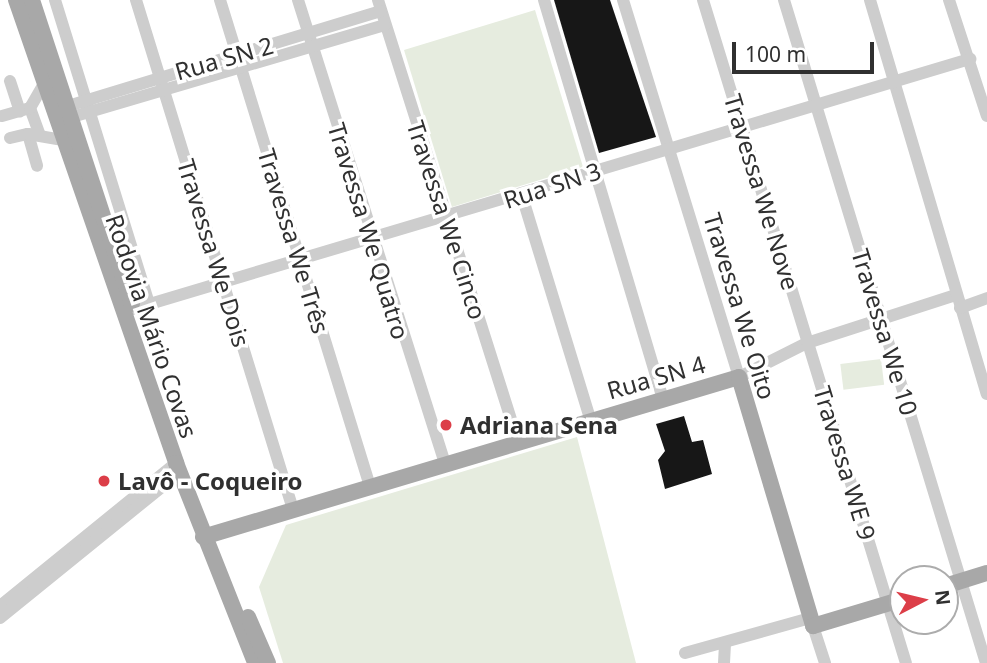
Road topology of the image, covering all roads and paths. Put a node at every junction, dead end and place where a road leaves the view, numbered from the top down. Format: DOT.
graph roads {
  1 [pos="16,0"];
  2 [pos="32,0"];
  3 [pos="55,0"];
  4 [pos="136,0"];
  5 [pos="220,0"];
  6 [pos="298,0"];
  7 [pos="544,0"];
  8 [pos="623,0"];
  9 [pos="703,0"];
  10 [pos="784,0"];
  11 [pos="870,0"];
  12 [pos="949,0"];
  13 [pos="380,6"];
  14 [pos="385,24"];
  15 [pos="308,34"];
  16 [pos="312,47"];
  17 [pos="236,53"];
  18 [pos="970,59"];
  19 [pos="241,67"];
  20 [pos="46,76"];
  21 [pos="160,77"];
  22 [pos="896,80"];
  23 [pos="10,81"];
  24 [pos="165,91"];
  25 [pos="816,105"];
  26 [pos="88,106"];
  27 [pos="25,110"];
  28 [pos="70,112"];
  29 [pos="2,116"];
  30 [pos="987,116"];
  31 [pos="743,126"];
  32 [pos="34,135"];
  33 [pos="10,138"];
  34 [pos="67,141"];
  35 [pos="667,149"];
  36 [pos="37,166"];
  37 [pos="595,172"];
  38 [pos="522,196"];
  39 [pos="448,218"];
  40 [pos="369,236"];
  41 [pos="300,258"];
  42 [pos="223,281"];
  43 [pos="956,295"];
  44 [pos="987,298"];
  45 [pos="149,303"];
  46 [pos="960,308"];
  47 [pos="133,309"];
  48 [pos="880,317"];
  49 [pos="807,343"];
  50 [pos="739,377"];
  51 [pos="987,394"];
  52 [pos="663,398"];
  53 [pos="590,419"];
  54 [pos="517,439"];
  55 [pos="444,461"];
  56 [pos="178,467"];
  57 [pos="369,483"];
  58 [pos="292,506"];
  59 [pos="208,535"];
  60 [pos="85,542"];
  61 [pos="987,573"];
  62 [pos="889,581"];
  63 [pos="962,581"];
  64 [pos="959,582"];
  65 [pos="889,603"];
  66 [pos="0,606"];
  67 [pos="0,618"];
  68 [pos="811,622"];
  69 [pos="901,635"];
  70 [pos="725,643"];
  71 [pos="685,653"];
  72 [pos="255,663"];
  73 [pos="268,663"];
  74 [pos="724,663"];
  75 [pos="825,663"];
  76 [pos="906,663"];
  77 [pos="986,663"];
  1 -- 20 [label="main road, Rodovia Mário Covas"];
  2 -- 28 [label="main road, Rodovia Mário Covas"];
  3 -- 26 [label="street"];
  4 -- 21 [label="street, Travessa We Dois"];
  5 -- 17 [label="street, Travessa We Três"];
  6 -- 15 [label="street, Travessa We Quatro"];
  7 -- 37 [label="street"];
  8 -- 35 [label="street, Travessa We Oito"];
  9 -- 31 [label="street, Travessa We Nove"];
  10 -- 25 [label="street, Travessa We 10"];
  11 -- 22 [label="street"];
  12 -- 18 [label="street"];
  13 -- 14 [label="street, Travessa We Cinco"];
  13 -- 15 [label="street, Rua SN 2"];
  14 -- 16 [label="street, Rua SN 2"];
  14 -- 39 [label="street, Travessa We Cinco"];
  15 -- 16 [label="street, Travessa We Quatro"];
  15 -- 17 [label="street, Rua SN 2"];
  16 -- 19 [label="street, Rua SN 2"];
  16 -- 40 [label="street, Travessa We Quatro"];
  17 -- 19 [label="street, Travessa We Três"];
  17 -- 21 [label="street, Rua SN 2"];
  18 -- 22 [label="street, Rua SN 3"];
  18 -- 30 [label="street"];
  19 -- 24 [label="street, Rua SN 2"];
  19 -- 41 [label="street, Travessa We Três"];
  20 -- 27 [label="street"];
  20 -- 34 [label="main road, Rodovia Mário Covas"];
  21 -- 24 [label="street, Travessa We Dois"];
  21 -- 26 [label="street, Rua SN 2"];
  22 -- 25 [label="street, Rua SN 3"];
  22 -- 43 [label="street"];
  23 -- 27 [label="street"];
  24 -- 26 [label="street, Rua SN 2"];
  24 -- 42 [label="street, Travessa We Dois"];
  25 -- 31 [label="street, Rua SN 3"];
  25 -- 48 [label="street, Travessa We 10"];
  26 -- 28 [label="street, Rua SN 2"];
  26 -- 45 [label="street"];
  27 -- 29 [label="street"];
  27 -- 32 [label="street"];
  28 -- 47 [label="main road, Rodovia Mário Covas"];
  31 -- 35 [label="street, Rua SN 3"];
  31 -- 49 [label="street, Travessa We Nove"];
  32 -- 33 [label="street"];
  32 -- 34 [label="street"];
  32 -- 36 [label="street"];
  34 -- 56 [label="main road, Rodovia Mário Covas"];
  35 -- 37 [label="street, Rua SN 3"];
  35 -- 50 [label="street, Travessa We Oito"];
  37 -- 38 [label="street, Rua SN 3"];
  37 -- 52 [label="street"];
  38 -- 39 [label="street, Rua SN 3"];
  38 -- 53 [label="street"];
  39 -- 40 [label="street, Rua SN 3"];
  39 -- 54 [label="street, Travessa We Cinco"];
  40 -- 41 [label="street, Rua SN 3"];
  40 -- 55 [label="street, Travessa We Quatro"];
  41 -- 42 [label="street, Rua SN 3"];
  41 -- 57 [label="street, Travessa We Três"];
  42 -- 45 [label="street, Rua SN 3"];
  42 -- 58 [label="street, Travessa We Dois"];
  43 -- 46 [label="street"];
  43 -- 48 [label="street, Rua SN 4"];
  44 -- 46 [label="street"];
  45 -- 47 [label="street, Rua SN 3"];
  46 -- 51 [label="street"];
  47 -- 59 [label="main road, Rodovia Mário Covas"];
  48 -- 49 [label="street, Rua SN 4"];
  48 -- 63 [label="street, Travessa We 10"];
  49 -- 50 [label="street, Rua SN 4"];
  49 -- 62 [label="street, Travessa WE 9"];
  50 -- 52 [label="main road, Rua SN 4"];
  50 -- 68 [label="main road, Travessa We Oito"];
  52 -- 53 [label="main road, Rua SN 4"];
  53 -- 54 [label="main road, Rua SN 4"];
  54 -- 55 [label="main road, Rua SN 4"];
  55 -- 57 [label="main road, Rua SN 4"];
  56 -- 59 [label="main road, Rodovia Mário Covas"];
  56 -- 60 [label="street"];
  57 -- 58 [label="main road, Rua SN 4"];
  58 -- 59 [label="main road, Rua SN 4"];
  59 -- 72 [label="main road, Rodovia Mário Covas"];
  59 -- 73 [label="main road, Rodovia Mário Covas"];
  60 -- 66 [label="street"];
  60 -- 67 [label="street"];
  61 -- 63 [label="main road"];
  63 -- 64 [label="main road"];
  63 -- 77 [label="street, Travessa We 10"];
  65 -- 68 [label="main road"];
  68 -- 70 [label="street"];
  68 -- 75 [label="street"];
  69 -- 76 [label="street, Travessa WE 9"];
  70 -- 71 [label="street"];
  70 -- 74 [label="street"];
}
